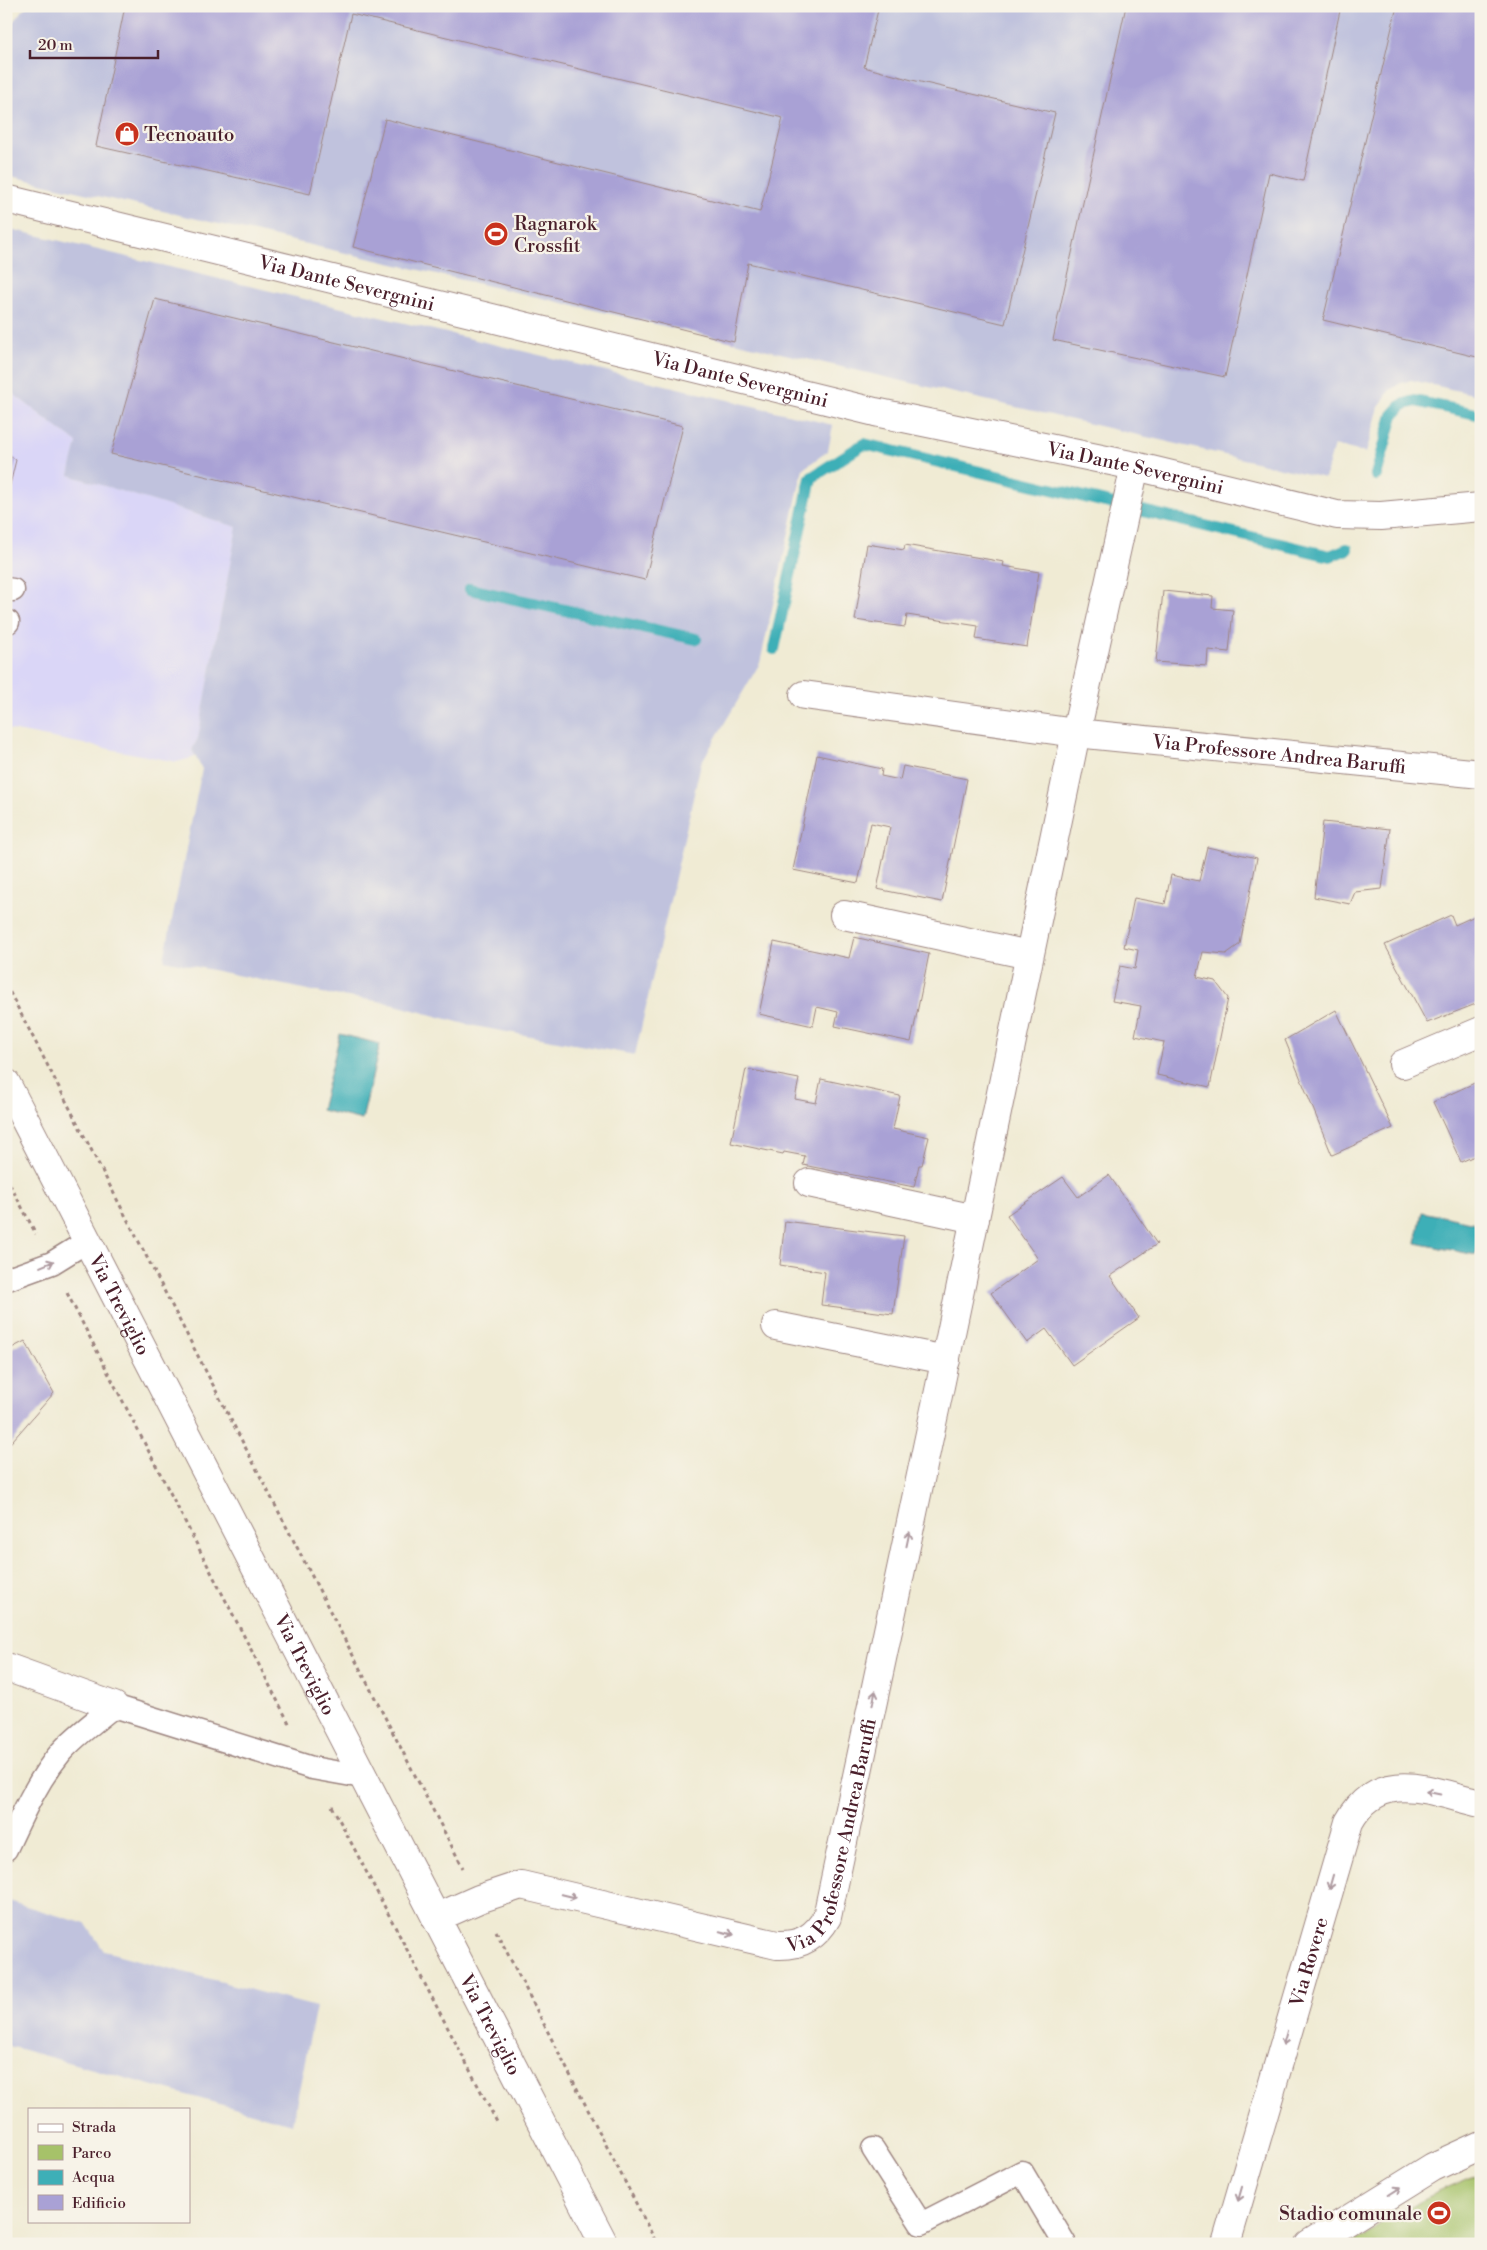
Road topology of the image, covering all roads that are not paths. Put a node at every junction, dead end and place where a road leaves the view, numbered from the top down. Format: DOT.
graph roads {
  1 [pos="6,199"];
  2 [pos="1132,479"];
  3 [pos="1481,508"];
  4 [pos="804,695"];
  5 [pos="1076,732"];
  6 [pos="1481,774"];
  7 [pos="844,916"];
  8 [pos="1029,955"];
  9 [pos="1481,1031"];
  10 [pos="1403,1064"];
  11 [pos="6,1084"];
  12 [pos="809,1183"];
  13 [pos="976,1219"];
  14 [pos="86,1242"];
  15 [pos="6,1276"];
  16 [pos="776,1326"];
  17 [pos="946,1360"];
  18 [pos="6,1667"];
  19 [pos="114,1706"];
  20 [pos="363,1776"];
  21 [pos="1481,1803"];
  22 [pos="6,1849"];
  23 [pos="436,1918"];
  24 [pos="1481,2145"];
  25 [pos="873,2149"];
  26 [pos="604,2244"];
  27 [pos="1065,2244"];
  28 [pos="1226,2244"];
  29 [pos="1309,2244"];
  1 -- 2 [label="street, Via Dante Severgnini"];
  2 -- 3 [label="street, Via Dante Severgnini"];
  2 -- 5 [label="street, Via Professore Andrea Baruffi"];
  4 -- 5 [label="street, Via Professore Andrea Baruffi"];
  5 -- 6 [label="street, Via Professore Andrea Baruffi"];
  5 -- 8 [label="street, Via Professore Andrea Baruffi"];
  7 -- 8 [label="street"];
  8 -- 13 [label="street, Via Professore Andrea Baruffi"];
  9 -- 10 [label="street"];
  11 -- 14 [label="street, Via Treviglio"];
  12 -- 13 [label="street"];
  13 -- 17 [label="street, Via Professore Andrea Baruffi"];
  15 -- 14 [label="lane, one-way"];
  14 -- 20 [label="street, Via Treviglio"];
  16 -- 17 [label="street"];
  23 -- 17 [label="street, Via Professore Andrea Baruffi, one-way"];
  18 -- 19 [label="street"];
  19 -- 20 [label="lane"];
  19 -- 22 [label="lane"];
  20 -- 23 [label="street, Via Treviglio"];
  21 -- 28 [label="street, Via Rovere, one-way"];
  23 -- 26 [label="street, Via Treviglio"];
  29 -- 24 [label="street, one-way"];
  25 -- 27 [label="lane"];
}
